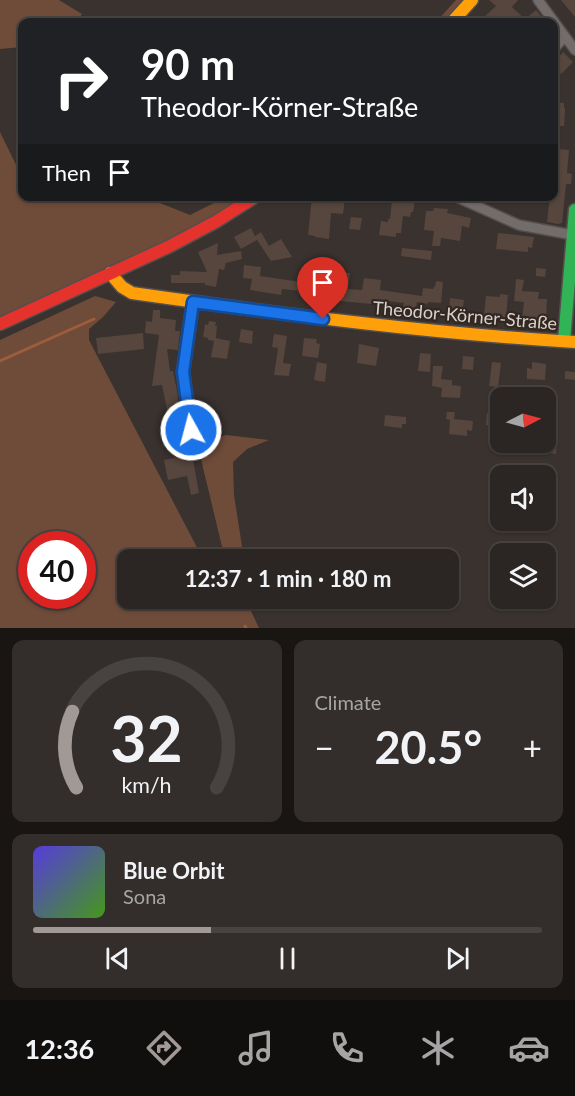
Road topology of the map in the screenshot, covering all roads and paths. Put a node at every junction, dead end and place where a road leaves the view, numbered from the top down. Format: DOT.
graph roads {
  1 [pos="472,0"];
  2 [pos="538,0"];
  3 [pos="456,18"];
  4 [pos="551,18"];
  5 [pos="558,28"];
  6 [pos="564,37"];
  7 [pos="558,44"];
  8 [pos="575,50"];
  9 [pos="248,201"];
  10 [pos="465,201"];
  11 [pos="575,210"];
  12 [pos="573,235"];
  13 [pos="110,273"];
  14 [pos="193,302"];
  15 [pos="0,324"];
  16 [pos="570,342"];
  17 [pos="191,430"];
  1 -- 3 [label="street"];
  2 -- 4 [label="street"];
  5 -- 6 [label="street"];
  6 -- 7 [label="street"];
  6 -- 8 [label="street"];
  9 -- 13 [label="street"];
  10 -- 12 [label="street"];
  11 -- 12 [label="street"];
  12 -- 16 [label="street"];
  13 -- 14 [label="street, Theodor-Körner-Straße"];
  13 -- 15 [label="street"];
  14 -- 16 [label="street, Theodor-Körner-Straße"];
  14 -- 17 [label="street"];
}
